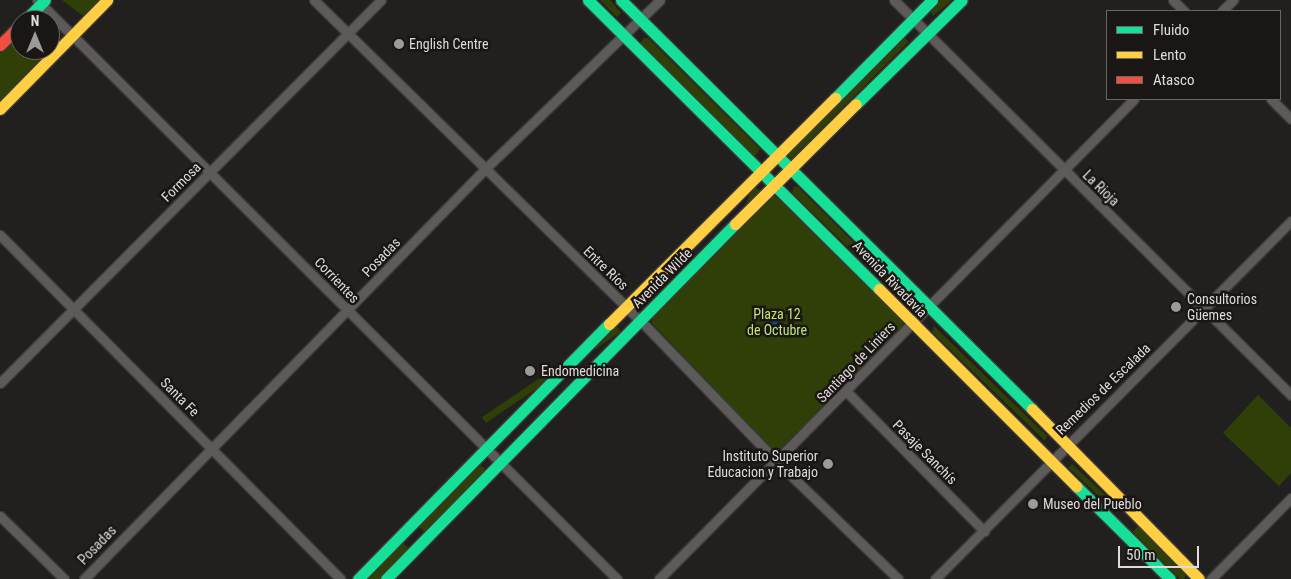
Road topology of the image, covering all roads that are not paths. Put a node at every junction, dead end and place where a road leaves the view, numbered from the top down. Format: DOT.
graph roads {
  1 [pos="107,0"];
  2 [pos="314,0"];
  3 [pos="381,0"];
  4 [pos="588,0"];
  5 [pos="621,0"];
  6 [pos="660,0"];
  7 [pos="894,0"];
  8 [pos="932,0"];
  9 [pos="962,0"];
  10 [pos="1173,0"];
  11 [pos="1233,0"];
  12 [pos="41,1"];
  13 [pos="1183,10"];
  14 [pos="1223,10"];
  15 [pos="914,18"];
  16 [pos="640,20"];
  17 [pos="929,33"];
  18 [pos="73,34"];
  19 [pos="348,34"];
  20 [pos="10,35"];
  21 [pos="624,35"];
  22 [pos="0,45"];
  23 [pos="1133,100"];
  24 [pos="1272,100"];
  25 [pos="0,109"];
  26 [pos="1291,120"];
  27 [pos="775,156"];
  28 [pos="485,169"];
  29 [pos="761,170"];
  30 [pos="788,170"];
  31 [pos="1062,170"];
  32 [pos="212,172"];
  33 [pos="776,184"];
  34 [pos="1291,221"];
  35 [pos="0,235"];
  36 [pos="931,306"];
  37 [pos="628,308"];
  38 [pos="1206,308"];
  39 [pos="73,309"];
  40 [pos="348,312"];
  41 [pos="641,320"];
  42 [pos="913,324"];
  43 [pos="0,383"];
  44 [pos="846,391"];
  45 [pos="1291,395"];
  46 [pos="1065,446"];
  47 [pos="486,447"];
  48 [pos="211,448"];
  49 [pos="1051,461"];
  50 [pos="777,462"];
  51 [pos="501,463"];
  52 [pos="1291,498"];
  53 [pos="1132,511"];
  54 [pos="0,516"];
  55 [pos="1116,526"];
  56 [pos="984,531"];
  57 [pos="64,579"];
  58 [pos="84,579"];
  59 [pos="340,579"];
  60 [pos="358,579"];
  61 [pos="386,579"];
  62 [pos="617,579"];
  63 [pos="659,579"];
  64 [pos="898,579"];
  65 [pos="935,579"];
  66 [pos="1170,579"];
  67 [pos="1199,579"];
  68 [pos="1211,579"];
  1 -- 18 [label="main road"];
  2 -- 19 [label="street, Entre Ríos"];
  3 -- 19 [label="street, Formosa"];
  4 -- 21 [label="main road, Avenida Rivadavia"];
  5 -- 16 [label="main road, Avenida Rivadavia"];
  6 -- 16 [label="street, Posadas"];
  7 -- 15 [label="street, La Rioja"];
  8 -- 15 [label="main road, Avenida Wilde"];
  9 -- 17 [label="main road, Avenida Wilde"];
  10 -- 13 [label="street"];
  11 -- 14 [label="street"];
  12 -- 18 [label="street, Corrientes"];
  15 -- 17 [label="street, La Rioja"];
  15 -- 27 [label="main road, Avenida Wilde"];
  16 -- 21 [label="street, Posadas"];
  16 -- 27 [label="main road, Avenida Rivadavia"];
  17 -- 30 [label="main road, Avenida Wilde"];
  17 -- 31 [label="street, La Rioja"];
  18 -- 25 [label="main road"];
  18 -- 32 [label="street, Corrientes"];
  19 -- 28 [label="street, Entre Ríos"];
  19 -- 32 [label="street, Formosa"];
  20 -- 22 [label="main road"];
  21 -- 28 [label="street, Posadas"];
  21 -- 29 [label="main road, Avenida Rivadavia"];
  23 -- 31 [label="street, Santiago de Liniers"];
  24 -- 26 [label="street"];
  27 -- 29 [label="main road, Avenida Wilde"];
  27 -- 30 [label="main road, Avenida Rivadavia"];
  28 -- 37 [label="street, Entre Ríos"];
  28 -- 40 [label="street, Posadas"];
  29 -- 33 [label="main road, Avenida Rivadavia"];
  29 -- 37 [label="main road, Avenida Wilde"];
  30 -- 33 [label="main road, Avenida Wilde"];
  30 -- 36 [label="main road, Avenida Rivadavia"];
  31 -- 36 [label="street, Santiago de Liniers"];
  31 -- 38 [label="street, La Rioja"];
  32 -- 39 [label="street, Formosa"];
  32 -- 40 [label="street, Corrientes"];
  33 -- 41 [label="main road, Avenida Wilde"];
  33 -- 42 [label="main road, Avenida Rivadavia"];
  34 -- 38 [label="street, Remedios de Escalada"];
  35 -- 39 [label="street, Santa Fe"];
  36 -- 42 [label="street, Santiago de Liniers"];
  36 -- 46 [label="main road, Avenida Rivadavia"];
  37 -- 41 [label="street, Entre Ríos"];
  37 -- 47 [label="main road, Avenida Wilde"];
  38 -- 45 [label="street, La Rioja"];
  38 -- 46 [label="street, Remedios de Escalada"];
  39 -- 43 [label="street, Formosa"];
  39 -- 48 [label="street, Santa Fe"];
  40 -- 47 [label="street, Corrientes"];
  40 -- 48 [label="street, Posadas"];
  41 -- 50 [label="street, Entre Ríos"];
  41 -- 51 [label="main road, Avenida Wilde"];
  42 -- 44 [label="street, Santiago de Liniers"];
  42 -- 49 [label="main road, Avenida Rivadavia"];
  44 -- 50 [label="street, Santiago de Liniers"];
  44 -- 56 [label="street, Pasaje Sanchís"];
  46 -- 49 [label="street, Remedios de Escalada"];
  46 -- 53 [label="main road, Avenida Rivadavia"];
  47 -- 51 [label="street, Corrientes"];
  47 -- 60 [label="main road, Avenida Wilde"];
  48 -- 58 [label="street, Posadas"];
  48 -- 59 [label="street, Santa Fe"];
  49 -- 55 [label="main road, Avenida Rivadavia"];
  49 -- 56 [label="street, Remedios de Escalada"];
  50 -- 63 [label="street, Santiago de Liniers"];
  50 -- 64 [label="street, Entre Ríos"];
  51 -- 61 [label="main road, Avenida Wilde"];
  51 -- 62 [label="street, Corrientes"];
  52 -- 68 [label="street"];
  53 -- 55 [label="main road"];
  53 -- 67 [label="main road, Avenida Rivadavia"];
  54 -- 57 [label="street"];
  55 -- 66 [label="main road, Avenida Rivadavia"];
  56 -- 65 [label="street, Remedios de Escalada"];
}
